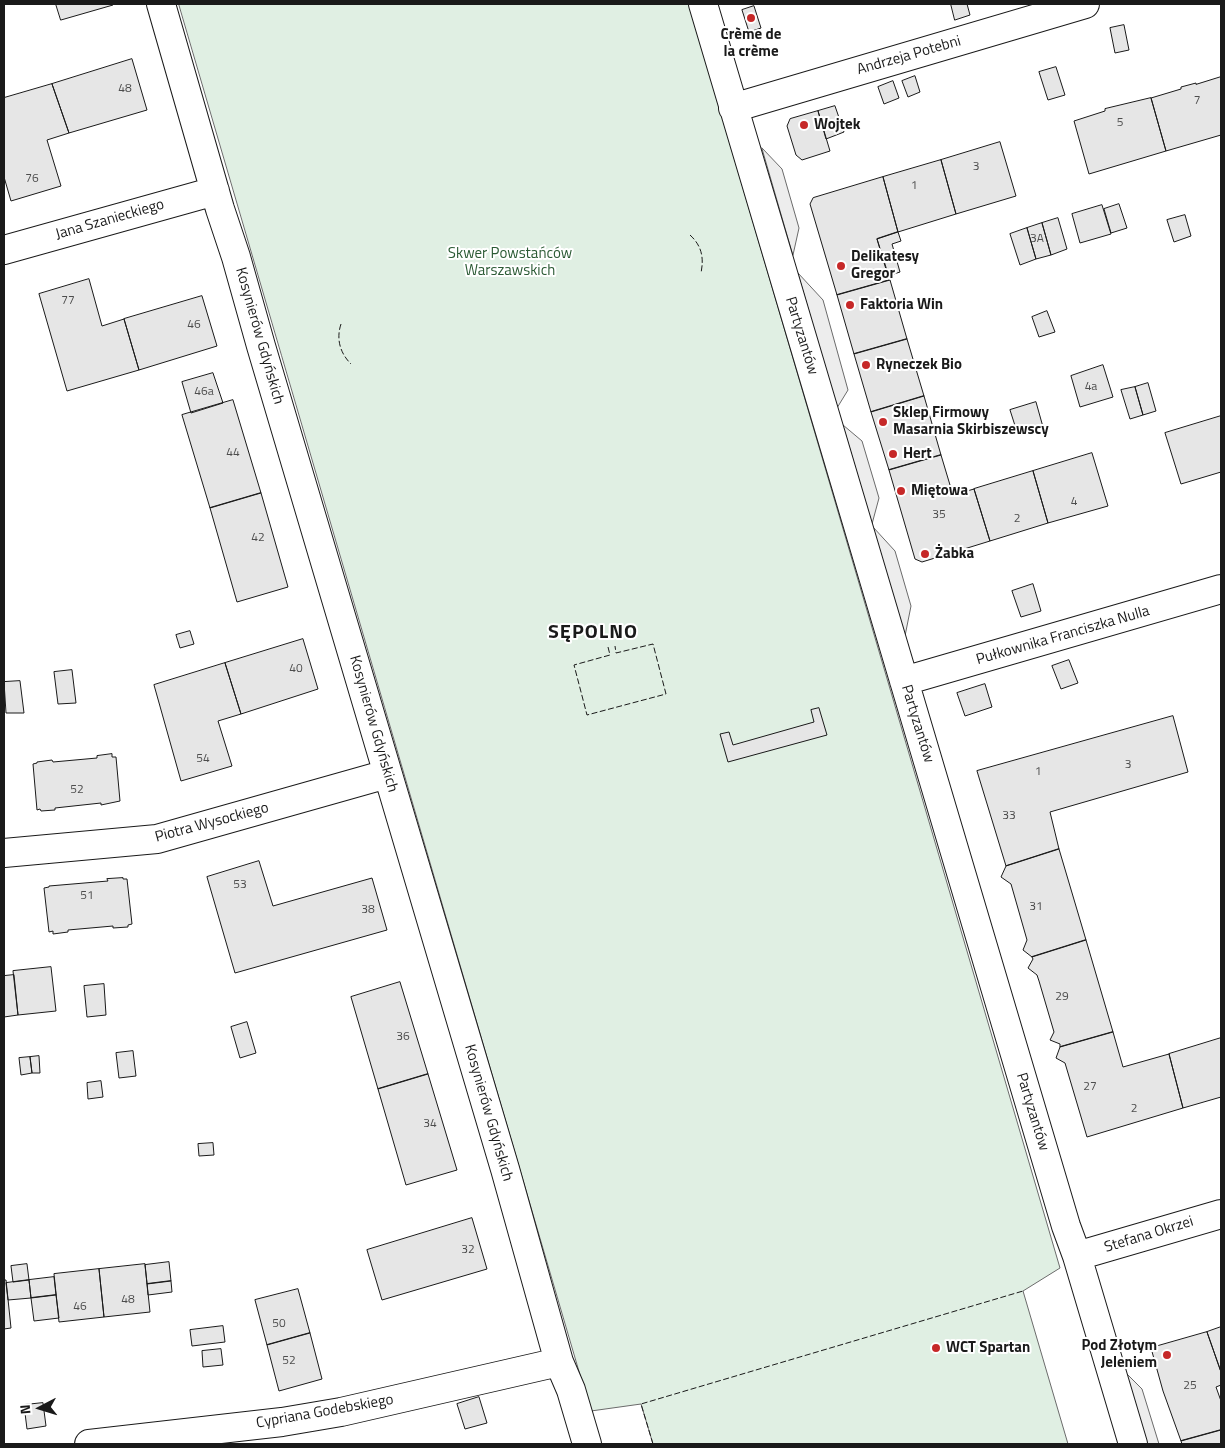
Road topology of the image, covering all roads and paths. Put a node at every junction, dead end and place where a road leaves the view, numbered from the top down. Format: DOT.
graph roads {
  1 [pos="161,4"];
  2 [pos="702,4"];
  3 [pos="1086,4"];
  4 [pos="733,108"];
  5 [pos="215,191"];
  6 [pos="4,250"];
  7 [pos="1221,589"];
  8 [pos="904,681"];
  9 [pos="387,774"];
  10 [pos="4,853"];
  11 [pos="1221,1214"];
  12 [pos="1077,1256"];
  13 [pos="559,1362"];
  14 [pos="89,1444"];
  15 [pos="587,1444"];
  16 [pos="1133,1444"];
  1 -- 5 [label="street, Kosynierów Gdyńskich"];
  2 -- 4 [label="street, Partyzantów"];
  3 -- 4 [label="street, Andrzeja Potebni"];
  4 -- 8 [label="street, Partyzantów"];
  5 -- 6 [label="street, Jana Szanieckiego"];
  5 -- 9 [label="street, Kosynierów Gdyńskich"];
  7 -- 8 [label="street, Pułkownika Franciszka Nulla"];
  8 -- 12 [label="street, Partyzantów"];
  9 -- 10 [label="street, Piotra Wysockiego"];
  9 -- 13 [label="street, Kosynierów Gdyńskich"];
  11 -- 12 [label="street, Stefana Okrzei"];
  12 -- 16 [label="street, Partyzantów"];
  13 -- 14 [label="street, Cypriana Godebskiego"];
  13 -- 15 [label="street, Kosynierów Gdyńskich"];
}
